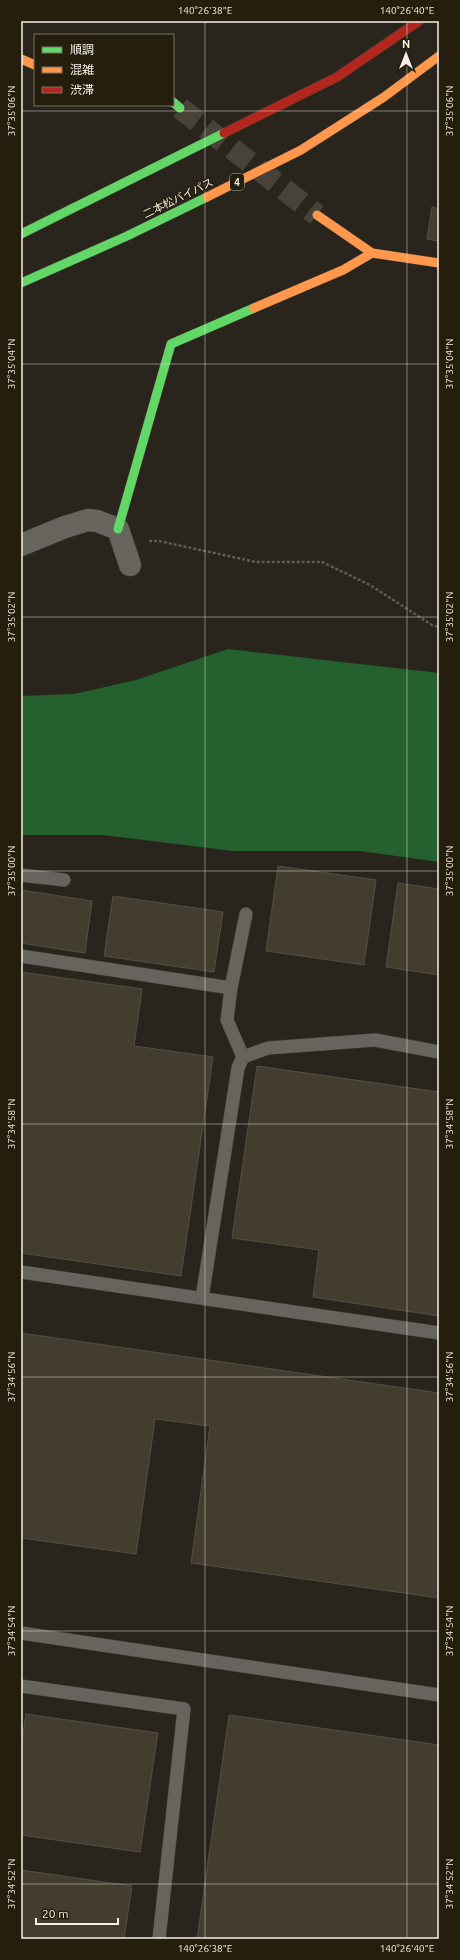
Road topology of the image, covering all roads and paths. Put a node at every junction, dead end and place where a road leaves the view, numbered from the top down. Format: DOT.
graph roads {
  1 [pos="419,21"];
  2 [pos="439,56"];
  3 [pos="21,59"];
  4 [pos="34,65"];
  5 [pos="317,215"];
  6 [pos="21,234"];
  7 [pos="372,253"];
  8 [pos="439,263"];
  9 [pos="21,283"];
  10 [pos="120,535"];
  11 [pos="21,545"];
  12 [pos="130,565"];
  13 [pos="439,627"];
  14 [pos="21,875"];
  15 [pos="64,880"];
  16 [pos="246,914"];
  17 [pos="21,956"];
  18 [pos="231,988"];
  19 [pos="439,1052"];
  20 [pos="243,1056"];
  21 [pos="21,1272"];
  22 [pos="202,1298"];
  23 [pos="439,1333"];
  24 [pos="21,1633"];
  25 [pos="21,1686"];
  26 [pos="439,1695"];
  27 [pos="159,1939"];
  1 -- 6 [label="main road"];
  2 -- 9 [label="main road, 二本松バイパス / 4"];
  3 -- 4 [label="main road"];
  5 -- 7 [label="main road"];
  7 -- 8 [label="main road"];
  7 -- 10 [label="main road"];
  10 -- 11 [label="street"];
  10 -- 12 [label="street"];
  10 -- 13 [label="path"];
  14 -- 15 [label="lane"];
  16 -- 18 [label="lane"];
  17 -- 18 [label="lane"];
  18 -- 20 [label="lane"];
  19 -- 20 [label="lane"];
  20 -- 22 [label="lane"];
  21 -- 22 [label="lane"];
  22 -- 23 [label="lane"];
  24 -- 26 [label="lane"];
  25 -- 27 [label="lane"];
}
